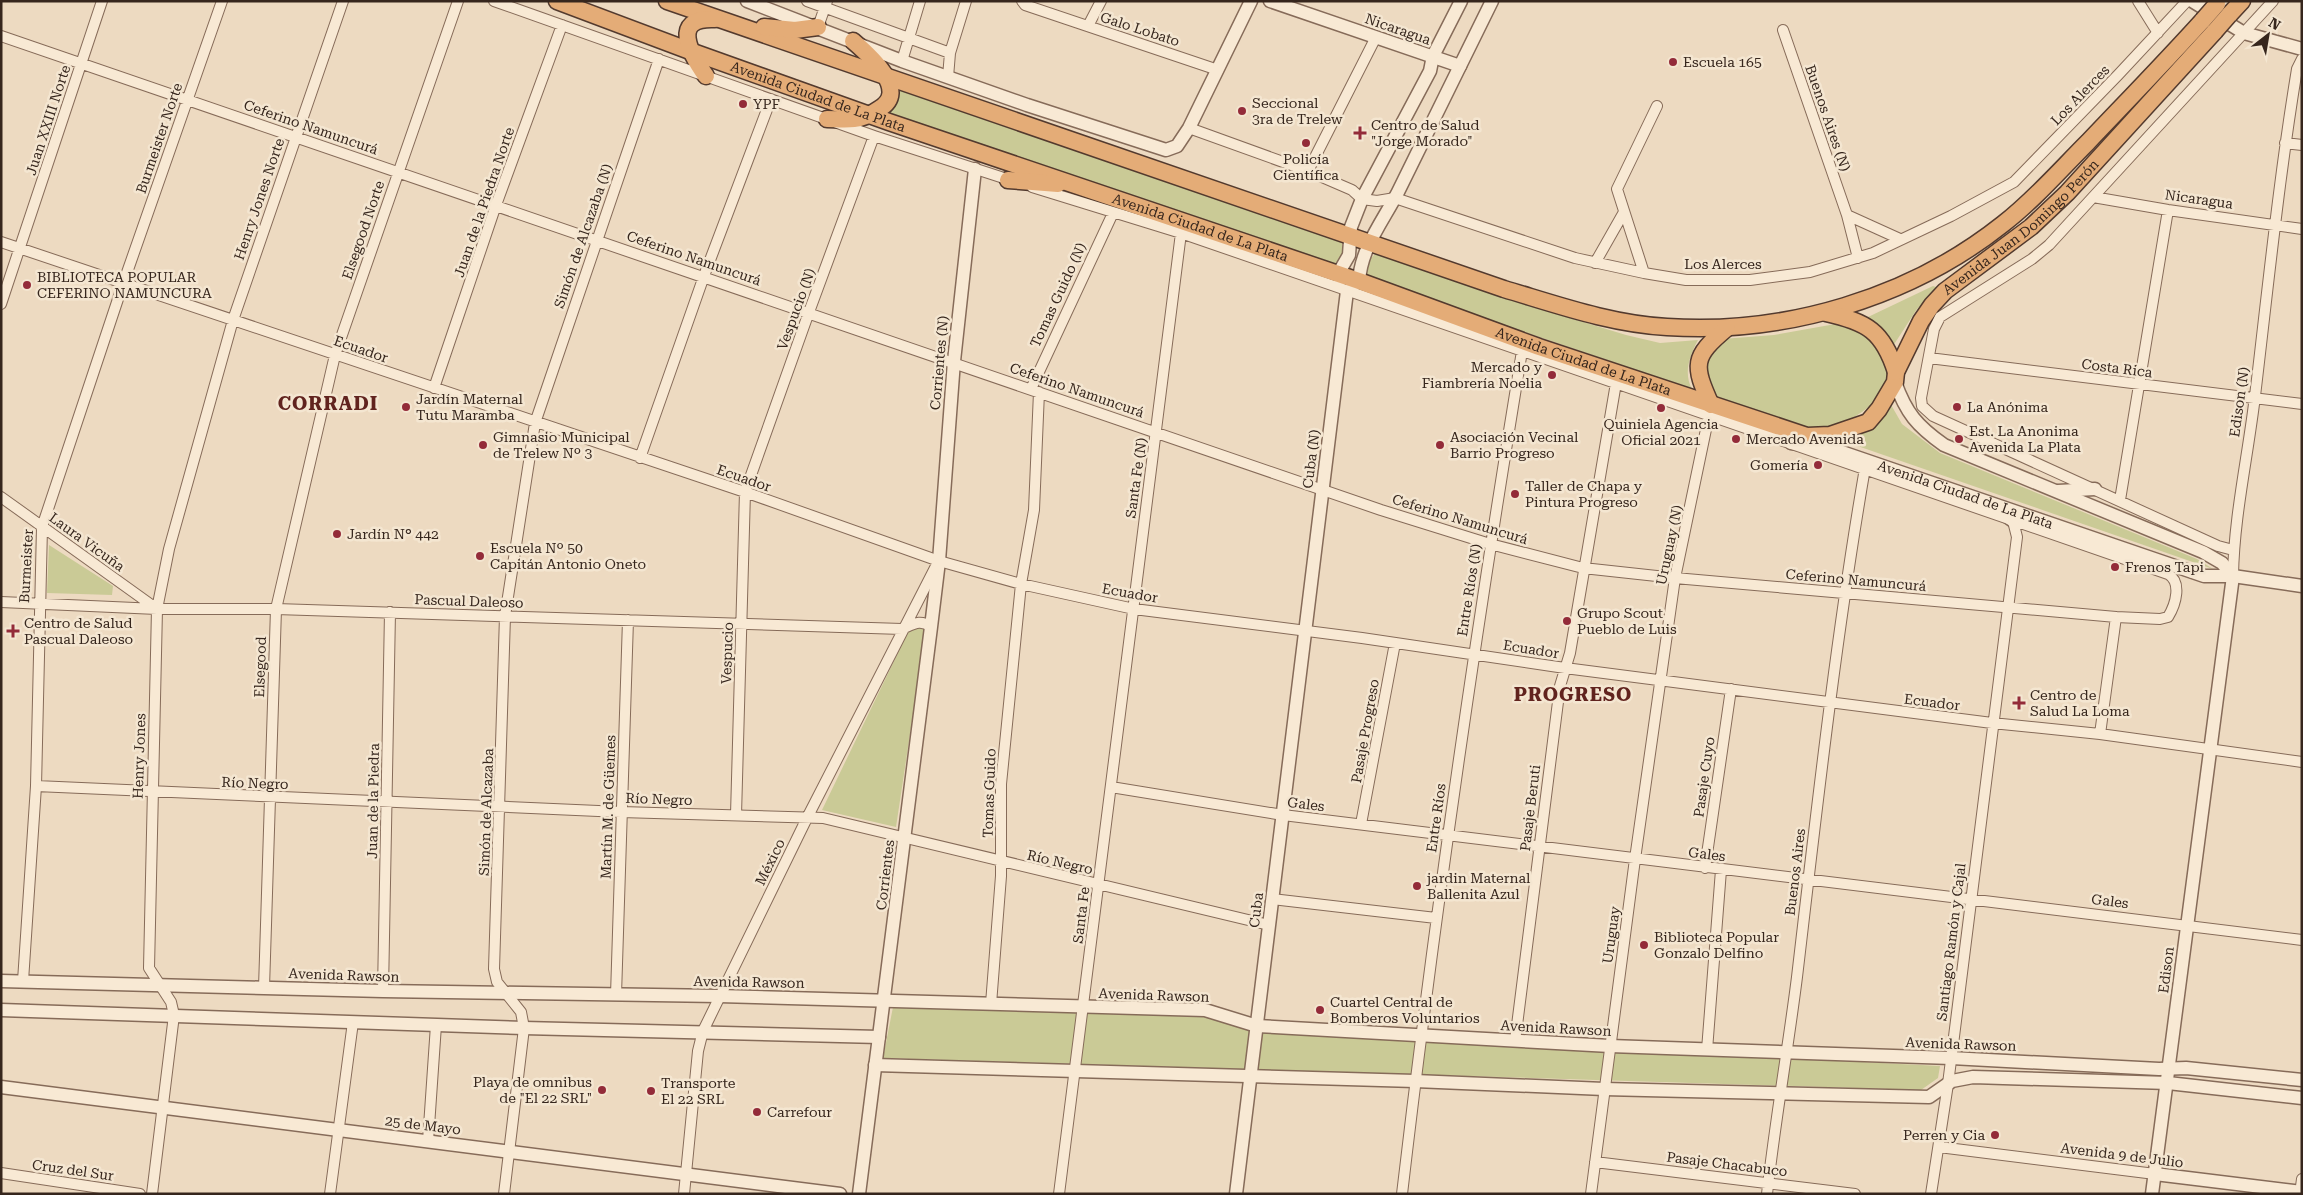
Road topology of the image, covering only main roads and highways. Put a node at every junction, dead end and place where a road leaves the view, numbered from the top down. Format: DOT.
graph roads {
  1 [pos="557,1"];
  2 [pos="667,1"];
  3 [pos="2242,1"];
  4 [pos="2222,7"];
  5 [pos="723,20"];
  6 [pos="2209,26"];
  7 [pos="818,28"];
  8 [pos="853,41"];
  9 [pos="690,51"];
  10 [pos="706,76"];
  11 [pos="886,77"];
  12 [pos="871,114"];
  13 [pos="826,119"];
  14 [pos="1008,180"];
  15 [pos="1086,187"];
  16 [pos="1826,313"];
  17 [pos="1727,328"];
  18 [pos="1539,347"];
  19 [pos="1522,351"];
  20 [pos="1568,366"];
  21 [pos="1895,378"];
  22 [pos="1710,410"];
  23 [pos="1807,436"];
  1 -- 9 [label="highway, Avenida Ciudad de La Plata"];
  2 -- 5 [label="highway"];
  3 -- 4 [label="highway, Avenida Juan Domingo Perón"];
  4 -- 6 [label="highway, Avenida Juan Domingo Perón, bridge"];
  5 -- 7 [label="highway"];
  5 -- 9 [label="highway"];
  5 -- 11 [label="highway"];
  6 -- 16 [label="highway, Avenida Juan Domingo Perón"];
  6 -- 21 [label="highway, Avenida Juan Domingo Perón"];
  8 -- 11 [label="highway"];
  9 -- 10 [label="highway"];
  9 -- 12 [label="highway, Avenida Ciudad de La Plata"];
  11 -- 12 [label="highway"];
  11 -- 17 [label="highway"];
  12 -- 13 [label="highway"];
  12 -- 15 [label="highway, Avenida Ciudad de La Plata"];
  14 -- 15 [label="highway"];
  15 -- 18 [label="highway, Avenida Ciudad de La Plata"];
  16 -- 17 [label="highway"];
  16 -- 21 [label="highway"];
  17 -- 22 [label="highway"];
  18 -- 19 [label="highway"];
  18 -- 20 [label="highway"];
  18 -- 22 [label="highway, Avenida Ciudad de La Plata"];
  21 -- 23 [label="highway, Avenida Juan Domingo Perón"];
  22 -- 23 [label="highway, Avenida Ciudad de La Plata"];
}
